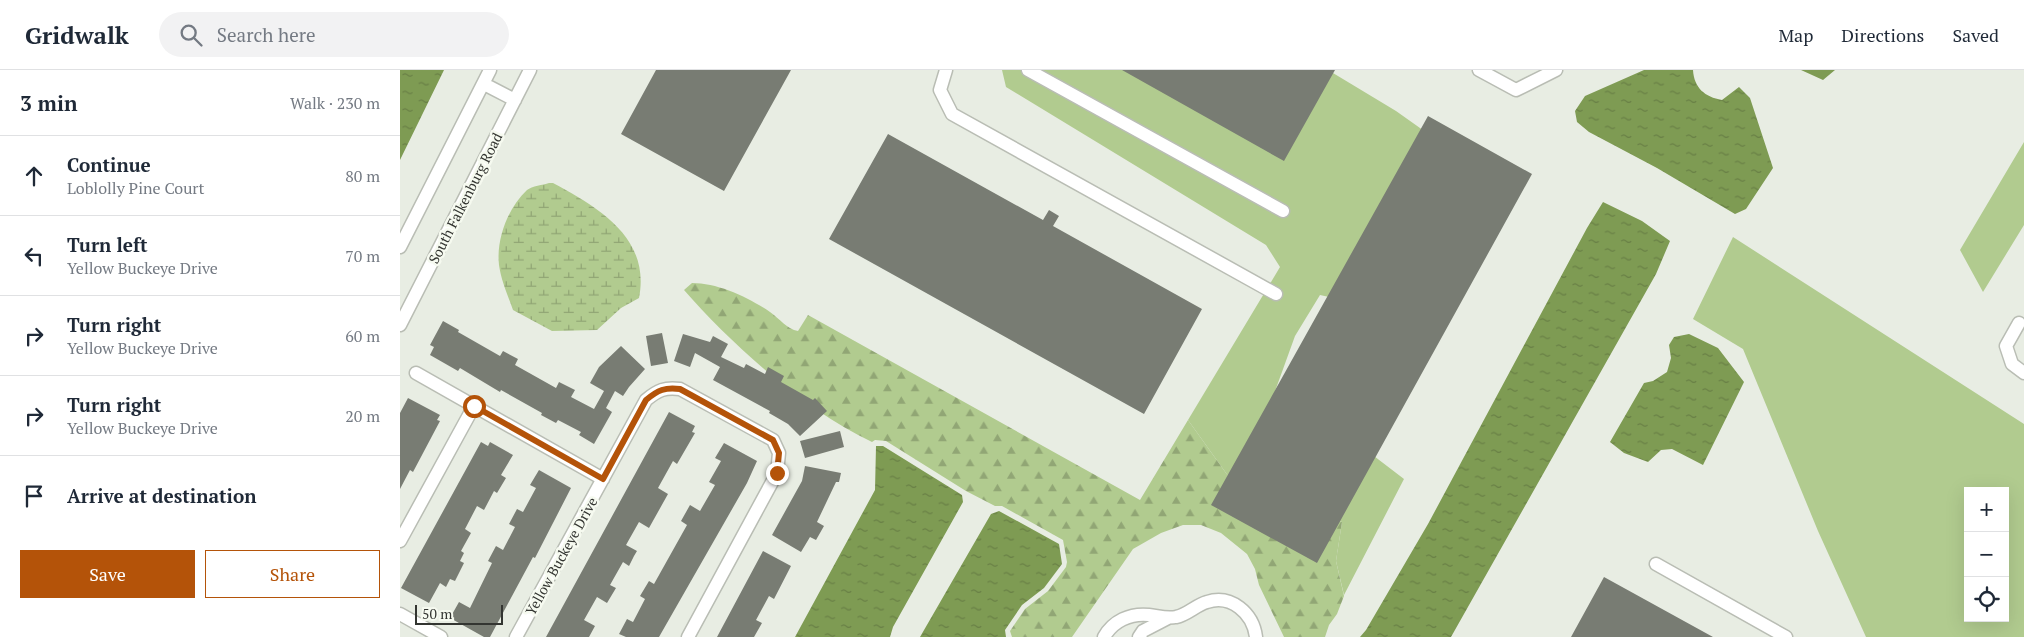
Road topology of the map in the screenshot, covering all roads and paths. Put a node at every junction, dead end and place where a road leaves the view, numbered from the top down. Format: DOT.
graph roads {
  1 [pos="490,70"];
  2 [pos="530,70"];
  3 [pos="946,70"];
  4 [pos="1028,70"];
  5 [pos="1479,70"];
  6 [pos="1556,70"];
  7 [pos="484,84"];
  8 [pos="515,100"];
  9 [pos="1283,211"];
  10 [pos="400,247"];
  11 [pos="1276,294"];
  12 [pos="2019,323"];
  13 [pos="400,325"];
  14 [pos="416,373"];
  15 [pos="2024,374"];
  16 [pos="474,406"];
  17 [pos="603,479"];
  18 [pos="400,541"];
  19 [pos="1656,564"];
  20 [pos="400,614"];
  21 [pos="1168,618"];
  22 [pos="441,637"];
  23 [pos="516,637"];
  24 [pos="688,637"];
  25 [pos="1104,637"];
  26 [pos="1139,637"];
  27 [pos="1256,637"];
  28 [pos="1786,637"];
  1 -- 7 [label="street"];
  2 -- 8 [label="street, South Falkenburg Road"];
  3 -- 11 [label="street"];
  4 -- 9 [label="street"];
  5 -- 6 [label="street"];
  7 -- 8 [label="street"];
  7 -- 10 [label="street"];
  8 -- 13 [label="street, South Falkenburg Road"];
  12 -- 15 [label="street"];
  14 -- 16 [label="street"];
  16 -- 17 [label="street"];
  16 -- 18 [label="street"];
  17 -- 23 [label="street, Yellow Buckeye Drive"];
  17 -- 24 [label="street, Yellow Buckeye Drive"];
  19 -- 28 [label="street"];
  20 -- 22 [label="street"];
  21 -- 25 [label="street"];
  21 -- 26 [label="street"];
  21 -- 27 [label="street"];
}
